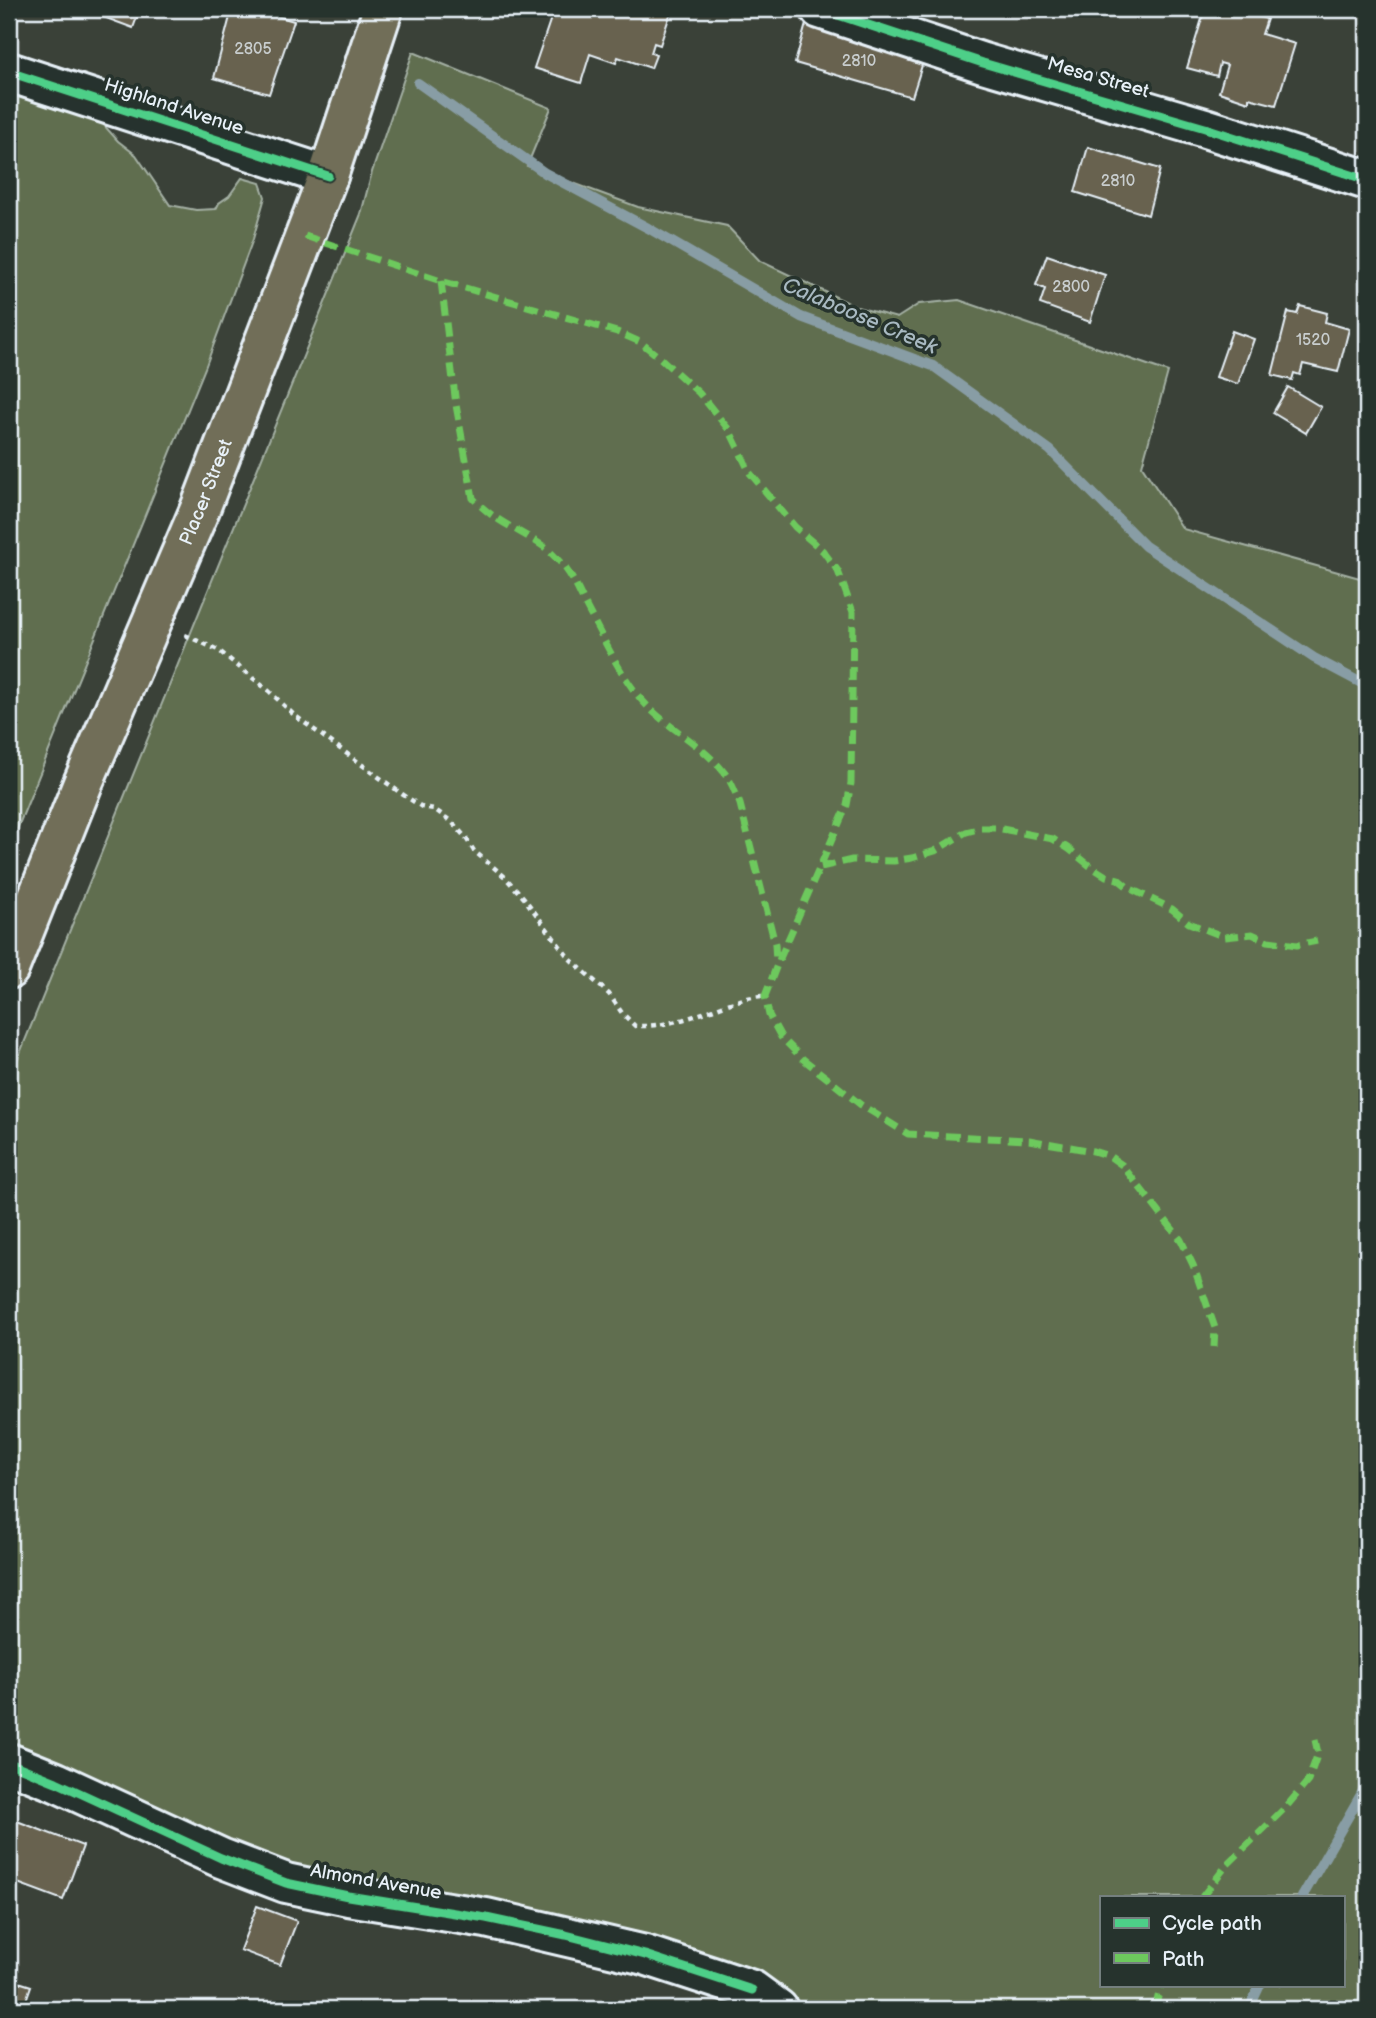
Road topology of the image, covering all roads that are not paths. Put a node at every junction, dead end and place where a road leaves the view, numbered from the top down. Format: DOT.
graph roads {
  1 [pos="383,9"];
  2 [pos="820,9"];
  3 [pos="9,72"];
  4 [pos="328,176"];
  5 [pos="1367,180"];
  6 [pos="9,969"];
  7 [pos="9,1763"];
  8 [pos="765,1999"];
  1 -- 4 [label="main road, Placer Street"];
  2 -- 5 [label="street, Mesa Street"];
  3 -- 4 [label="street, Highland Avenue"];
  4 -- 6 [label="main road, Placer Street"];
  7 -- 8 [label="street, Almond Avenue"];
}
